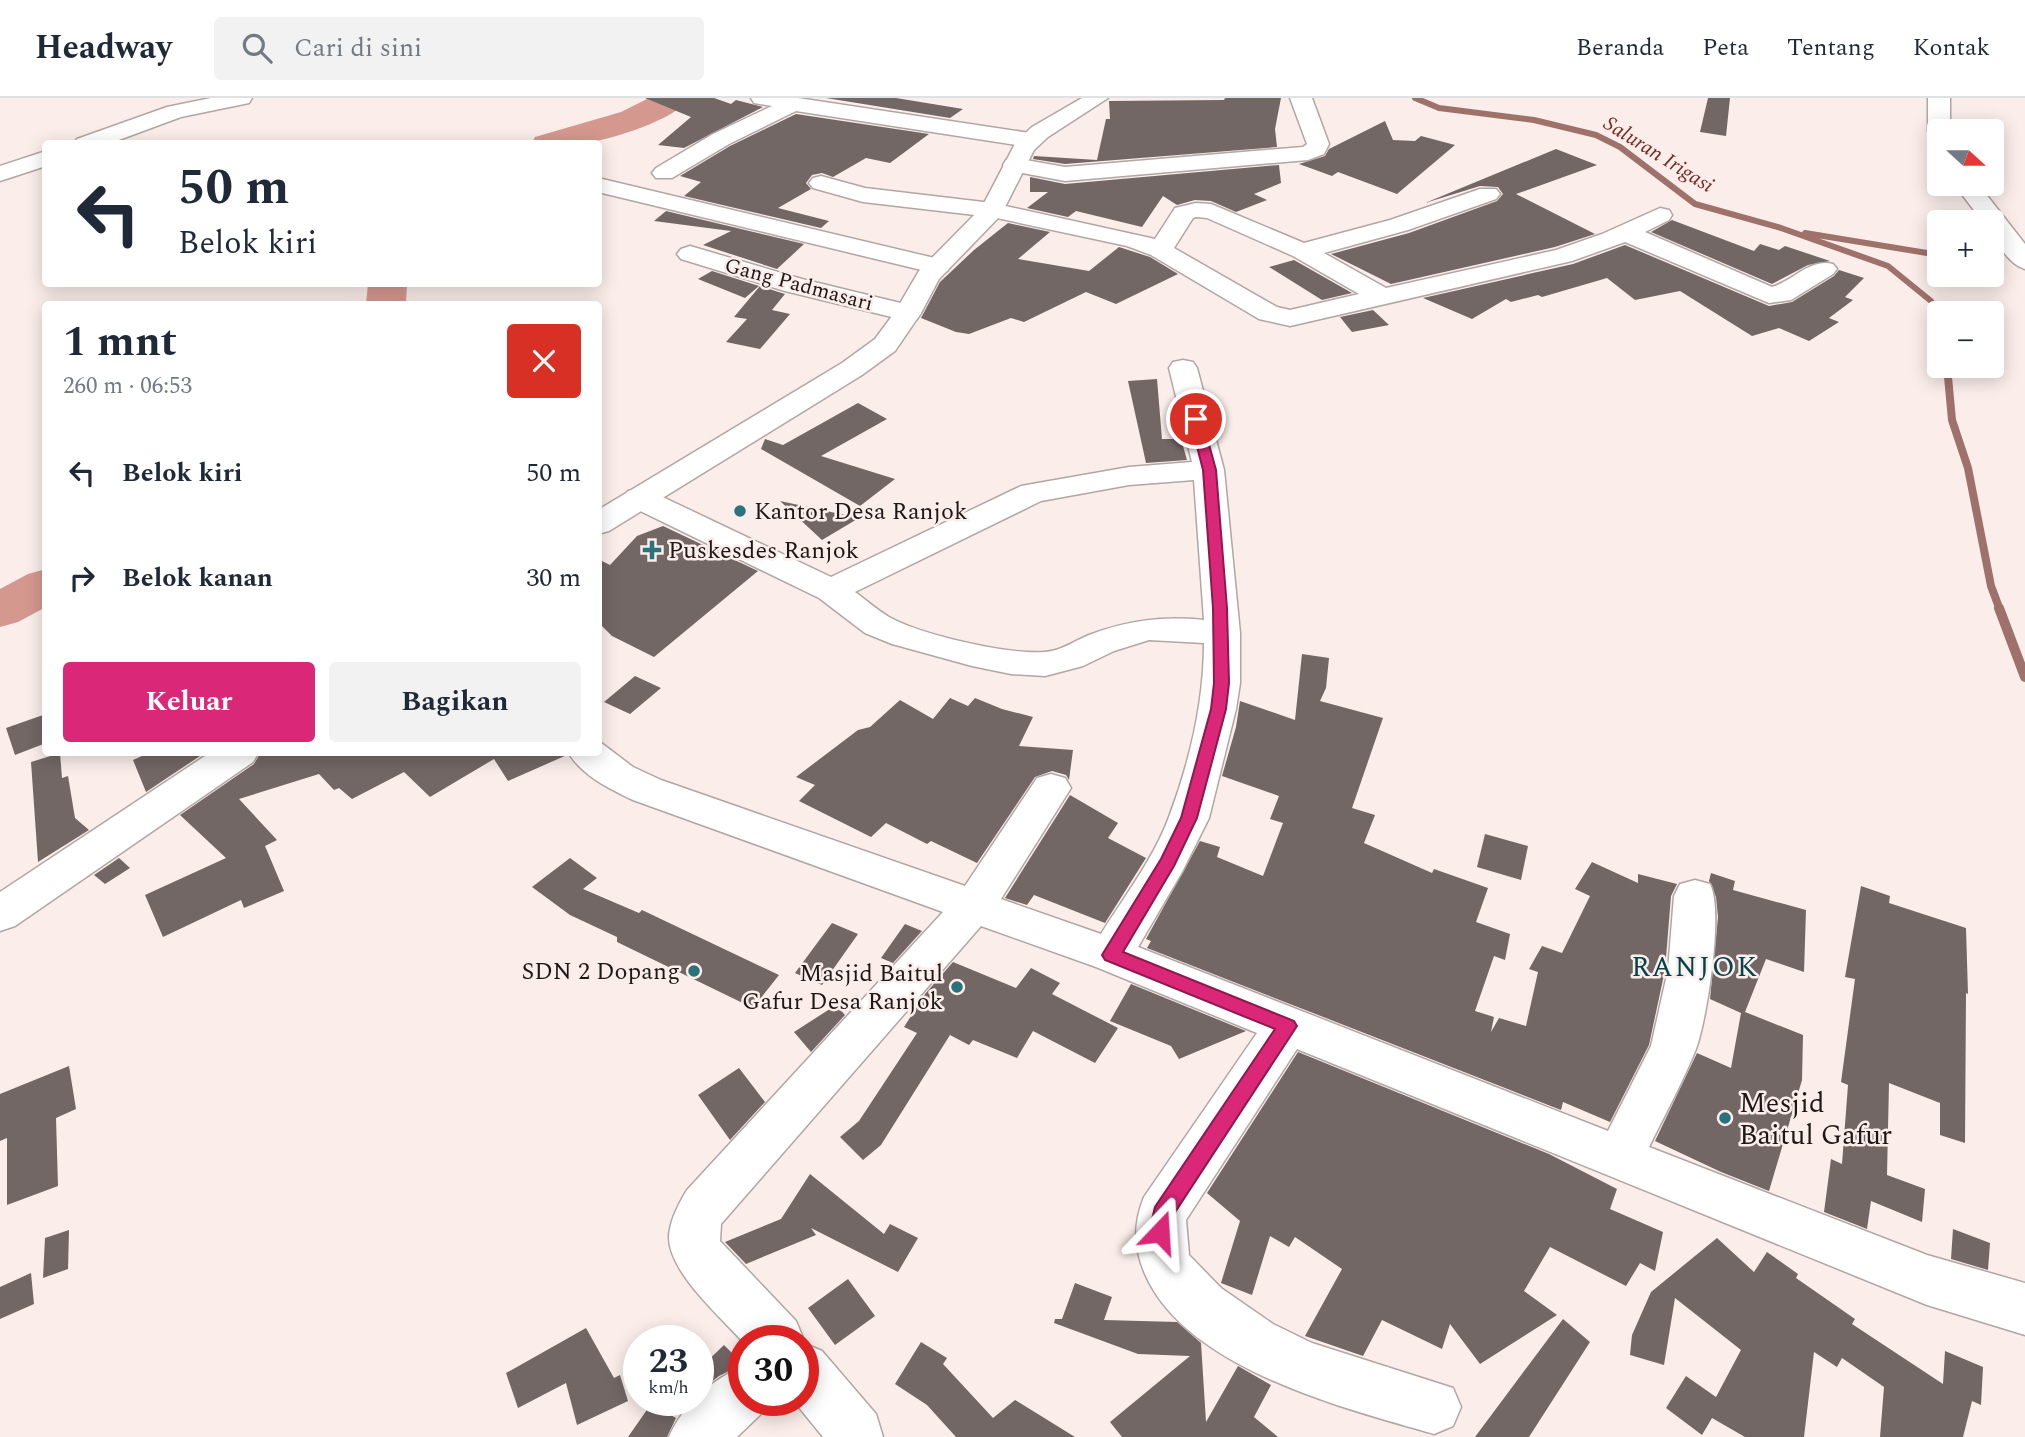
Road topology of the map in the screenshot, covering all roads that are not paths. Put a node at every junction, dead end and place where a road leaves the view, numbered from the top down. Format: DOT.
graph roads {
  1 [pos="241,98"];
  2 [pos="762,98"];
  3 [pos="1097,98"];
  4 [pos="1301,98"];
  5 [pos="1939,98"];
  6 [pos="793,104"];
  7 [pos="1939,119"];
  8 [pos="96,140"];
  9 [pos="1030,140"];
  10 [pos="42,159"];
  11 [pos="1014,165"];
  12 [pos="663,173"];
  13 [pos="0,174"];
  14 [pos="821,183"];
  15 [pos="602,187"];
  16 [pos="1488,194"];
  17 [pos="1975,196"];
  18 [pos="992,210"];
  19 [pos="1660,215"];
  20 [pos="1623,232"];
  21 [pos="1160,250"];
  22 [pos="1302,250"];
  23 [pos="690,254"];
  24 [pos="2025,261"];
  25 [pos="938,266"];
  26 [pos="1824,269"];
  27 [pos="1382,297"];
  28 [pos="908,313"];
  29 [pos="1183,368"];
  30 [pos="1209,470"];
  31 [pos="639,498"];
  32 [pos="602,521"];
  33 [pos="831,590"];
  34 [pos="1222,633"];
  35 [pos="234,756"];
  36 [pos="592,756"];
  37 [pos="1051,789"];
  38 [pos="1695,896"];
  39 [pos="975,905"];
  40 [pos="0,914"];
  41 [pos="1111,955"];
  42 [pos="1287,1026"];
  43 [pos="1619,1159"];
  44 [pos="2025,1310"];
  45 [pos="764,1325"];
  46 [pos="819,1389"];
  47 [pos="1434,1407"];
  48 [pos="728,1408"];
  49 [pos="856,1434"];
  50 [pos="697,1437"];
  1 -- 8 [label="street"];
  2 -- 6 [label="street"];
  3 -- 9 [label="street"];
  4 -- 11 [label="street"];
  5 -- 7 [label="street"];
  6 -- 9 [label="street"];
  6 -- 12 [label="street"];
  9 -- 11 [label="street"];
  10 -- 13 [label="street"];
  11 -- 18 [label="street"];
  14 -- 18 [label="street"];
  15 -- 25 [label="street"];
  16 -- 22 [label="street"];
  17 -- 24 [label="street"];
  18 -- 21 [label="street"];
  18 -- 25 [label="street"];
  19 -- 20 [label="street"];
  20 -- 26 [label="street"];
  20 -- 27 [label="street"];
  21 -- 22 [label="street"];
  21 -- 27 [label="street"];
  22 -- 27 [label="street"];
  23 -- 28 [label="street, Gang Padmasari"];
  25 -- 28 [label="street"];
  28 -- 31 [label="street"];
  29 -- 30 [label="street"];
  30 -- 33 [label="street"];
  30 -- 34 [label="street"];
  31 -- 32 [label="street"];
  31 -- 33 [label="street"];
  33 -- 34 [label="street"];
  34 -- 41 [label="street"];
  35 -- 40 [label="street"];
  36 -- 39 [label="street"];
  37 -- 39 [label="street"];
  38 -- 43 [label="street"];
  39 -- 41 [label="street"];
  39 -- 45 [label="street"];
  41 -- 42 [label="street"];
  42 -- 43 [label="street"];
  42 -- 47 [label="street"];
  43 -- 44 [label="street"];
  46 -- 49 [label="street"];
  48 -- 50 [label="street"];
}
